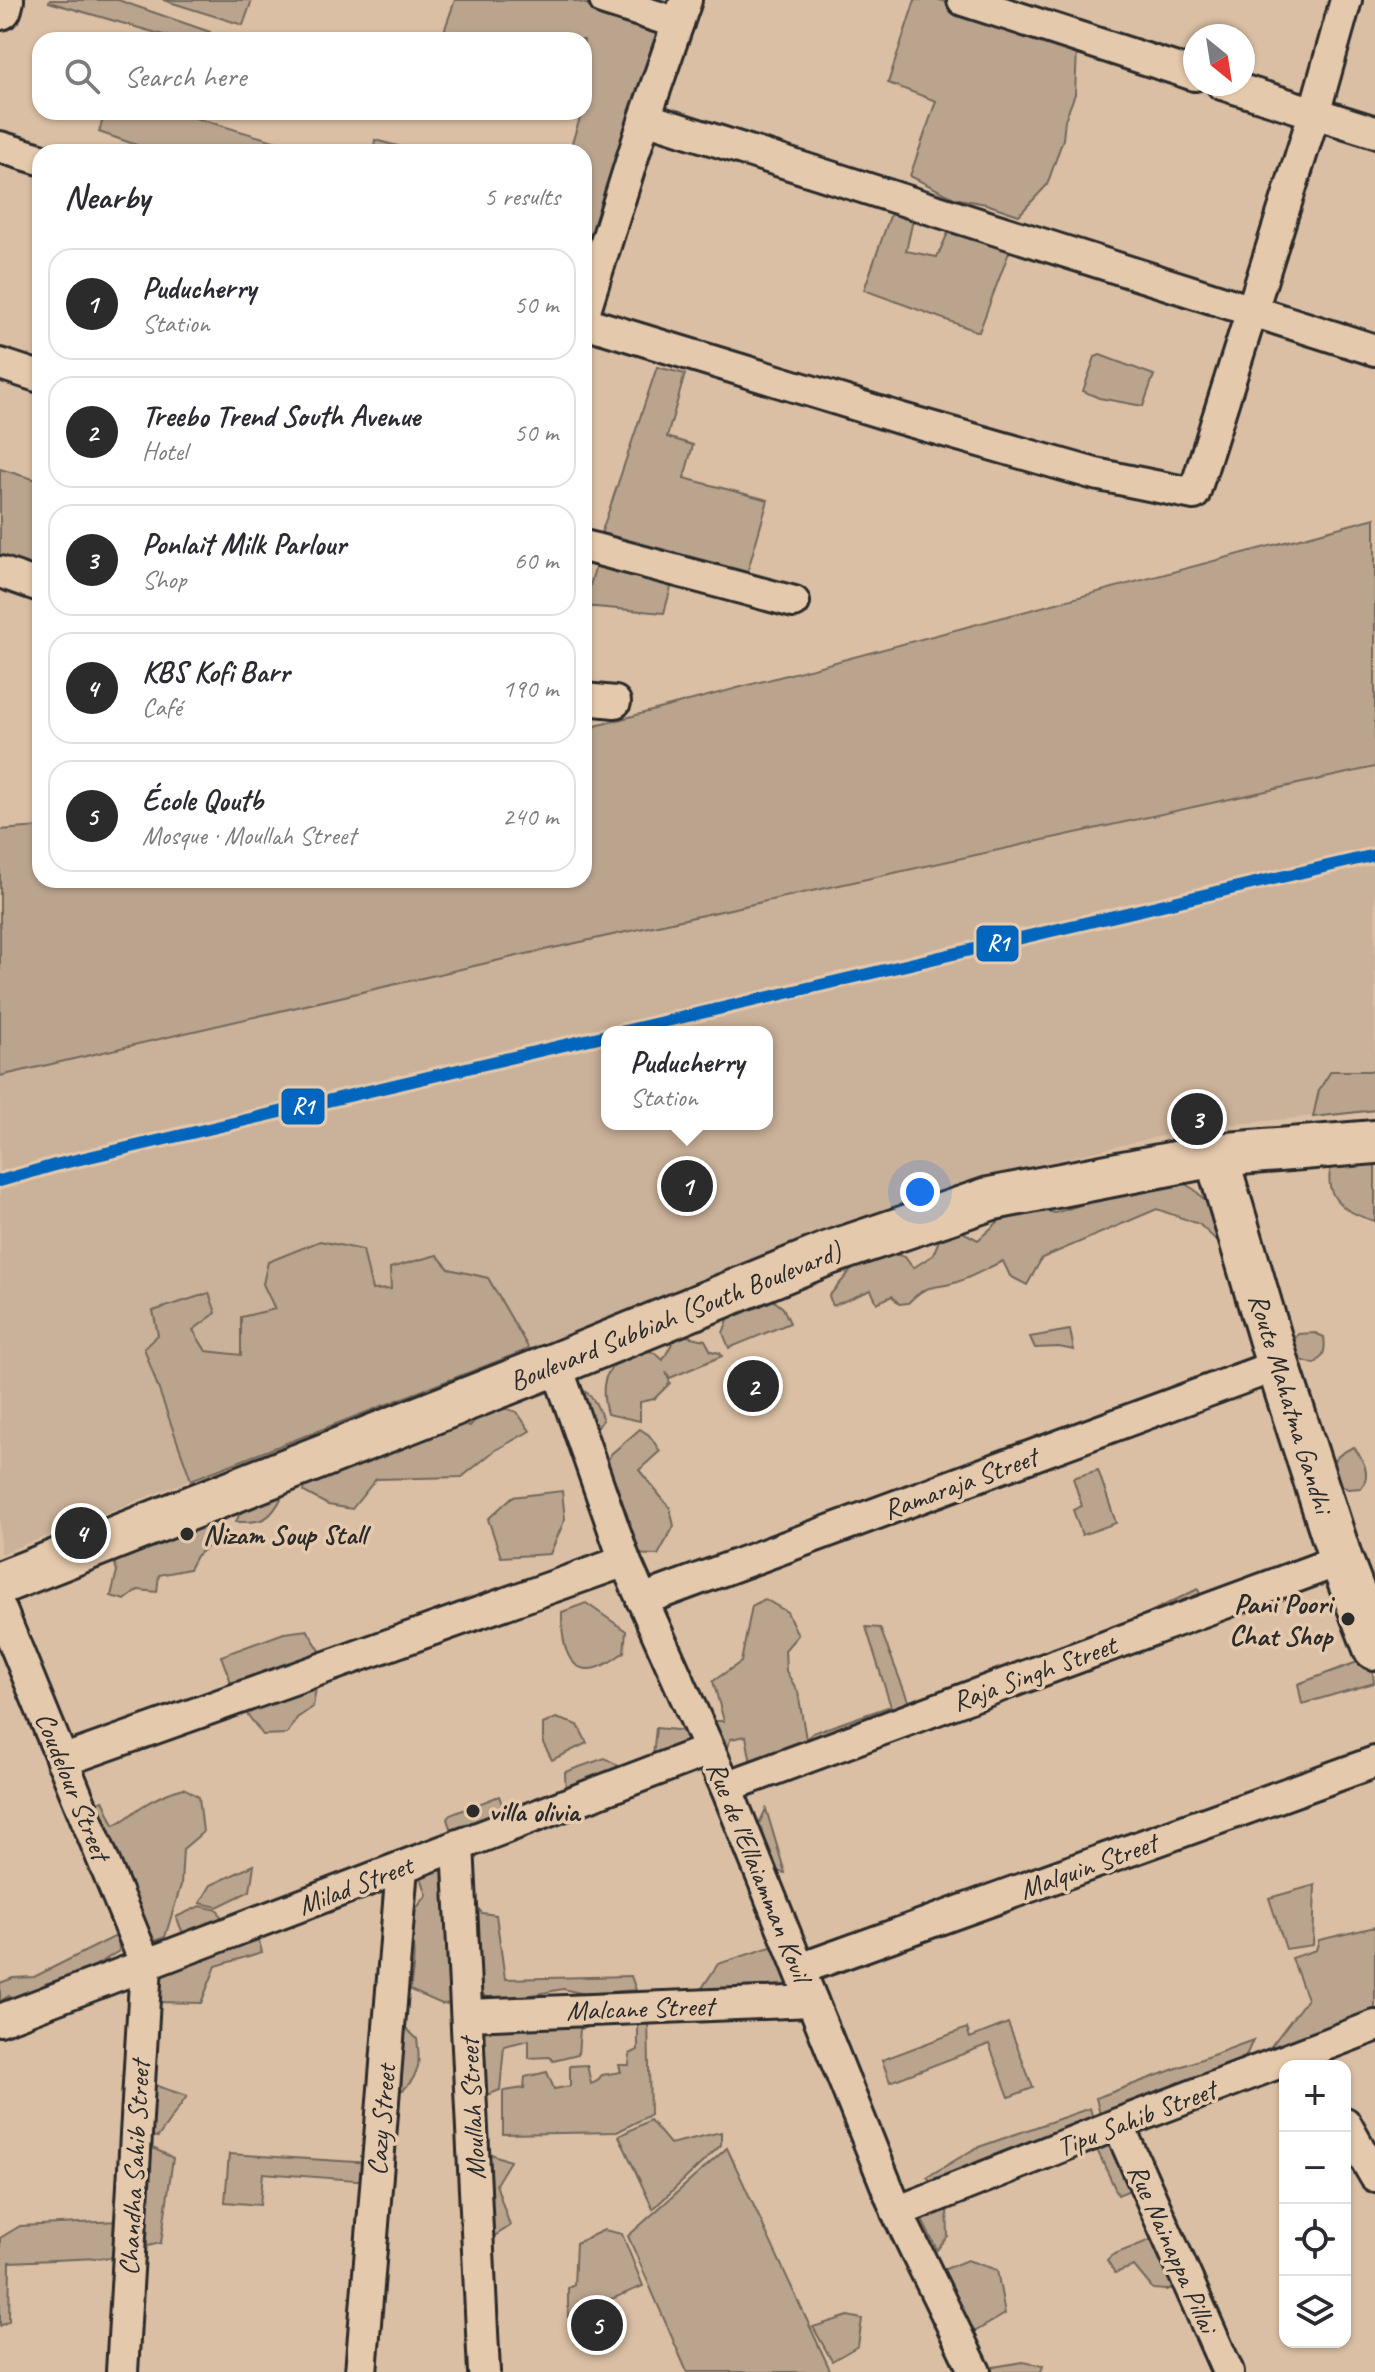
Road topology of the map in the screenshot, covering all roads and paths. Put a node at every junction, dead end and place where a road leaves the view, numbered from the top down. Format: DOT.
graph roads {
  1 [pos="2,0"];
  2 [pos="605,0"];
  3 [pos="963,0"];
  4 [pos="1346,0"];
  5 [pos="0,8"];
  6 [pos="682,12"];
  7 [pos="1183,71"];
  8 [pos="1255,95"];
  9 [pos="1314,114"];
  10 [pos="645,118"];
  11 [pos="1375,132"];
  12 [pos="0,147"];
  13 [pos="32,157"];
  14 [pos="592,301"];
  15 [pos="1253,310"];
  16 [pos="592,327"];
  17 [pos="1375,350"];
  18 [pos="0,364"];
  19 [pos="32,374"];
  20 [pos="592,548"];
  21 [pos="0,572"];
  22 [pos="32,583"];
  23 [pos="794,602"];
  24 [pos="592,700"];
  25 [pos="615,702"];
  26 [pos="1375,1142"];
  27 [pos="1216,1155"];
  28 [pos="556,1364"];
  29 [pos="1278,1365"];
  30 [pos="1341,1560"];
  31 [pos="625,1561"];
  32 [pos="0,1583"];
  33 [pos="642,1600"];
  34 [pos="0,1608"];
  35 [pos="1375,1646"];
  36 [pos="709,1750"];
  37 [pos="62,1761"];
  38 [pos="1375,1762"];
  39 [pos="726,1787"];
  40 [pos="458,1845"];
  41 [pos="402,1867"];
  42 [pos="146,1965"];
  43 [pos="800,1969"];
  44 [pos="812,2001"];
  45 [pos="467,2015"];
  46 [pos="0,2020"];
  47 [pos="1375,2026"];
  48 [pos="1309,2060"];
  49 [pos="1279,2070"];
  50 [pos="1118,2124"];
  51 [pos="1350,2132"];
  52 [pos="1375,2176"];
  53 [pos="897,2212"];
  54 [pos="122,2372"];
  55 [pos="361,2372"];
  56 [pos="484,2372"];
  57 [pos="975,2372"];
  58 [pos="1228,2372"];
  1 -- 5 [label="main road"];
  2 -- 6 [label="street"];
  3 -- 7 [label="street"];
  4 -- 9 [label="street"];
  6 -- 10 [label="street"];
  8 -- 9 [label="street"];
  9 -- 11 [label="street"];
  9 -- 15 [label="street"];
  10 -- 14 [label="street"];
  10 -- 15 [label="street"];
  12 -- 13 [label="street"];
  15 -- 16 [label="street"];
  15 -- 17 [label="street"];
  18 -- 19 [label="street"];
  20 -- 23 [label="street"];
  21 -- 22 [label="street"];
  24 -- 25 [label="street"];
  26 -- 27 [label="main road, Boulevard Subbiah (South Boulevard)"];
  27 -- 28 [label="main road, Boulevard Subbiah (South Boulevard)"];
  27 -- 29 [label="main road, Route Mahatma Gandhi"];
  28 -- 31 [label="street, Rue de l'Ellaiamman Kovil"];
  28 -- 32 [label="main road, Boulevard Subbiah (South Boulevard)"];
  29 -- 30 [label="main road, Route Mahatma Gandhi"];
  29 -- 33 [label="street, Ramaraja Street"];
  30 -- 35 [label="main road, Route Mahatma Gandhi"];
  30 -- 39 [label="street, Raja Singh Street"];
  31 -- 33 [label="street, Rue de l'Ellaiamman Kovil"];
  31 -- 37 [label="street"];
  33 -- 36 [label="street, Rue de l'Ellaiamman Kovil"];
  34 -- 37 [label="street, Coudelour Street"];
  36 -- 39 [label="street, Rue de l'Ellaiamman Kovil"];
  36 -- 40 [label="street, Milad Street"];
  37 -- 42 [label="street, Coudelour Street"];
  38 -- 43 [label="street, Malquin Street"];
  39 -- 43 [label="street, Rue de l'Ellaiamman Kovil"];
  40 -- 41 [label="street, Milad Street"];
  40 -- 45 [label="street, Moullah Street"];
  41 -- 42 [label="street, Milad Street"];
  41 -- 55 [label="street, Cazy Street"];
  42 -- 46 [label="street, Milad Street"];
  42 -- 54 [label="street, Chandha Sahib Street"];
  43 -- 44 [label="street, Rue de l'Ellaiamman Kovil"];
  44 -- 45 [label="street, Malcane Street"];
  44 -- 53 [label="street, Rue de l'Ellaiamman Kovil"];
  45 -- 56 [label="street, Moullah Street"];
  47 -- 48 [label="street, Tipu Sahib Street"];
  49 -- 50 [label="street, Tipu Sahib Street"];
  50 -- 53 [label="street, Tipu Sahib Street"];
  50 -- 58 [label="street, Rue Nainappa Pillai"];
  51 -- 52 [label="street"];
  53 -- 57 [label="street, Rue de l'Ellaiamman Kovil"];
}
